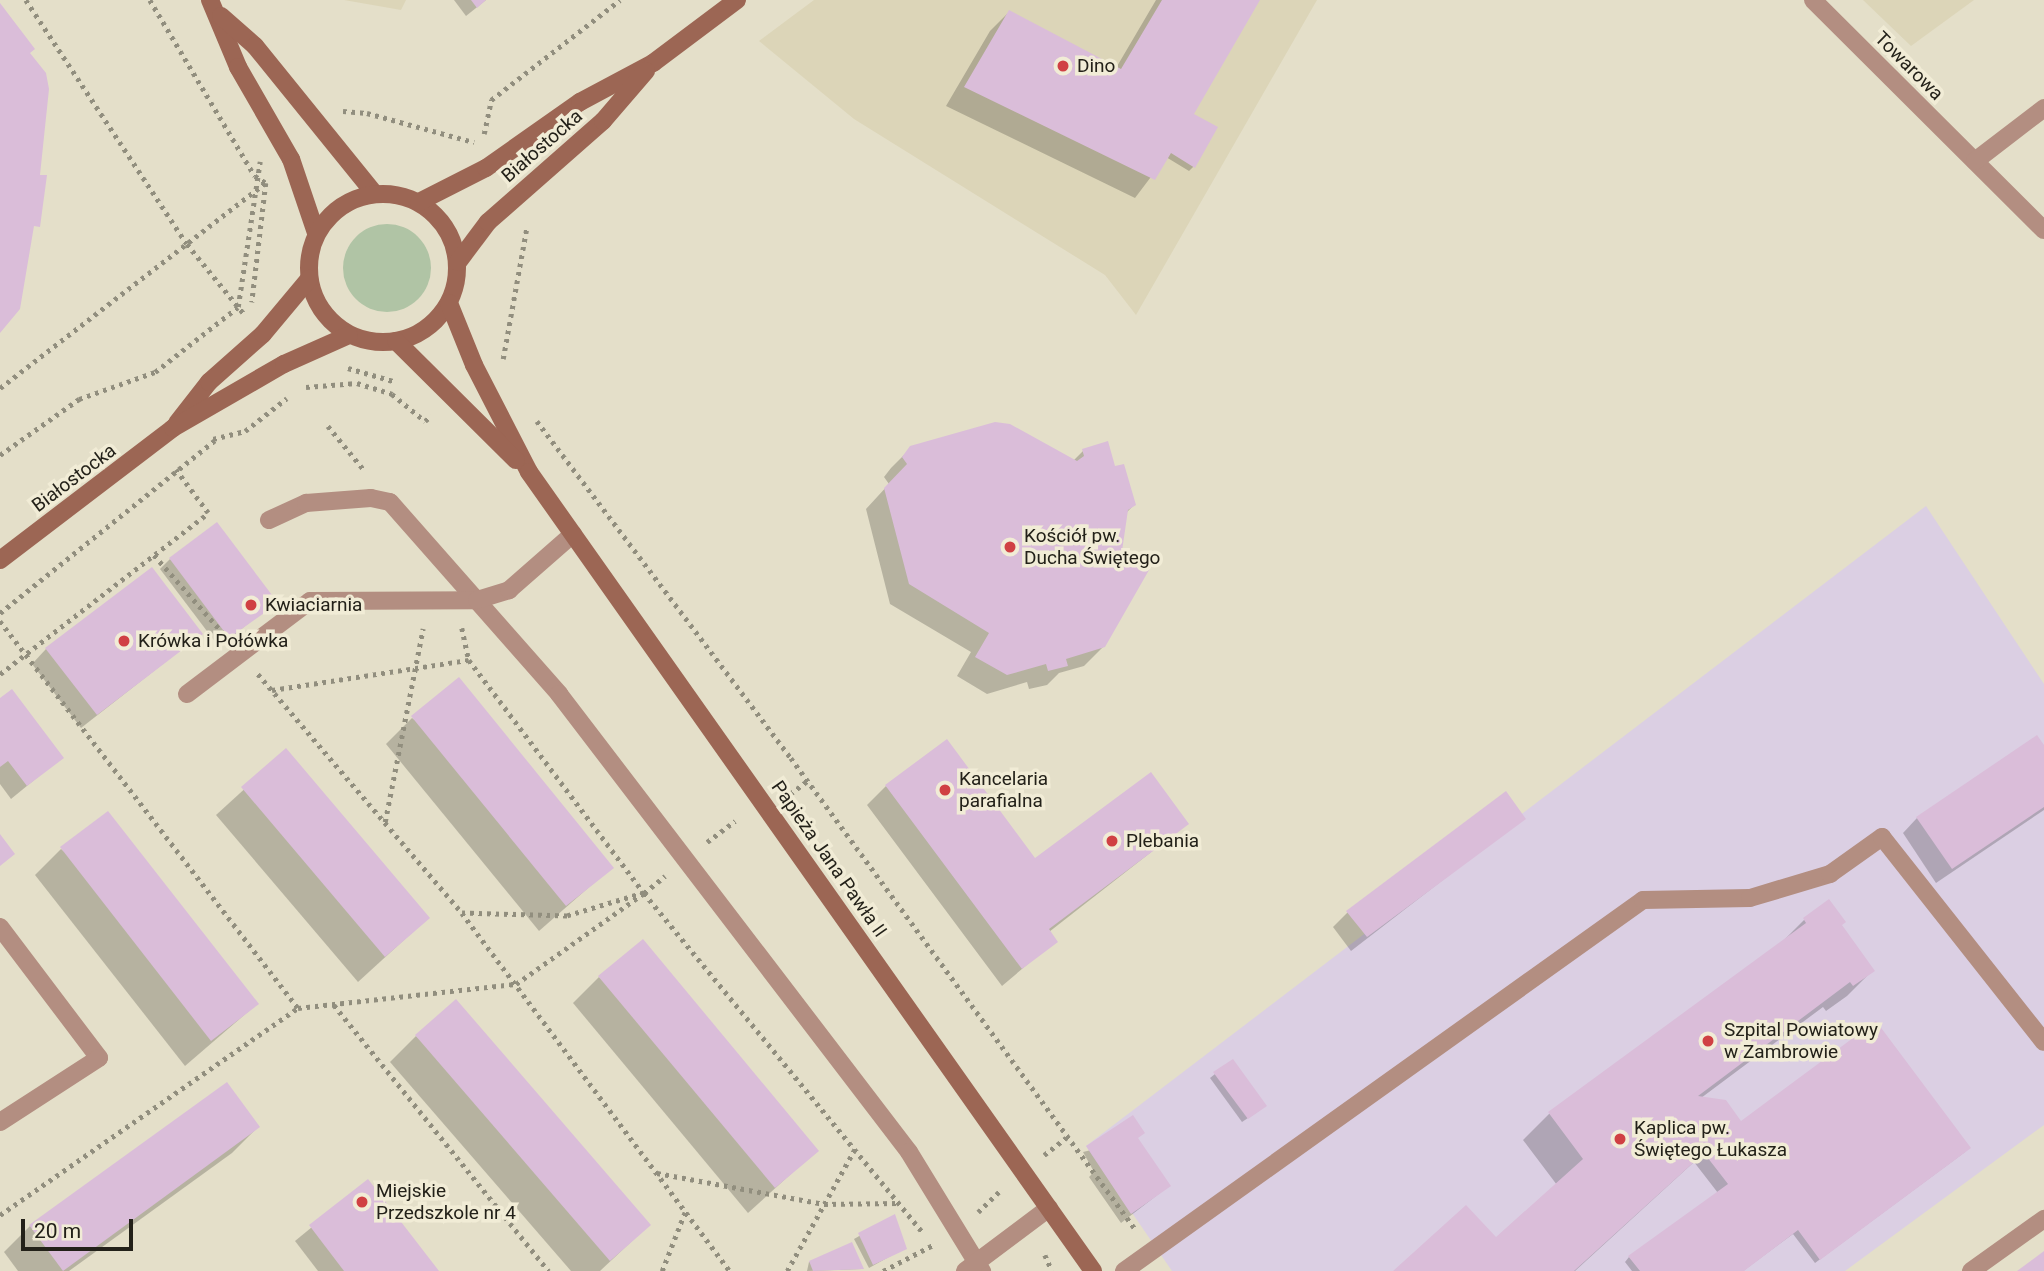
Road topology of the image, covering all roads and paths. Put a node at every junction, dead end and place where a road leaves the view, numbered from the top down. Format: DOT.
graph roads {
  1 [pos="26,0"];
  2 [pos="150,0"];
  3 [pos="620,0"];
  4 [pos="737,0"];
  5 [pos="1813,0"];
  6 [pos="214,7"];
  7 [pos="653,63"];
  8 [pos="2044,108"];
  9 [pos="315,122"];
  10 [pos="282,143"];
  11 [pos="1975,161"];
  12 [pos="255,176"];
  13 [pos="254,193"];
  14 [pos="374,193"];
  15 [pos="419,202"];
  16 [pos="528,221"];
  17 [pos="2044,230"];
  18 [pos="316,233"];
  19 [pos="187,244"];
  20 [pos="458,262"];
  21 [pos="309,279"];
  22 [pos="449,303"];
  23 [pos="238,307"];
  24 [pos="349,335"];
  25 [pos="396,341"];
  26 [pos="341,368"];
  27 [pos="480,377"];
  28 [pos="400,384"];
  29 [pos="300,387"];
  30 [pos="0,388"];
  31 [pos="289,396"];
  32 [pos="454,399"];
  33 [pos="535,419"];
  34 [pos="239,421"];
  35 [pos="328,426"];
  36 [pos="173,428"];
  37 [pos="217,438"];
  38 [pos="192,445"];
  39 [pos="0,455"];
  40 [pos="176,470"];
  41 [pos="528,472"];
  42 [pos="390,502"];
  43 [pos="269,520"];
  44 [pos="573,534"];
  45 [pos="154,555"];
  46 [pos="0,560"];
  47 [pos="456,600"];
  48 [pos="477,600"];
  49 [pos="430,601"];
  50 [pos="0,613"];
  51 [pos="0,621"];
  52 [pos="241,653"];
  53 [pos="25,655"];
  54 [pos="470,660"];
  55 [pos="413,668"];
  56 [pos="0,674"];
  57 [pos="272,690"];
  58 [pos="187,694"];
  59 [pos="385,822"];
  60 [pos="645,893"];
  61 [pos="462,913"];
  62 [pos="0,928"];
  63 [pos="516,984"];
  64 [pos="333,1004"];
  65 [pos="298,1008"];
  66 [pos="2044,1042"];
  67 [pos="0,1122"];
  68 [pos="855,1149"];
  69 [pos="656,1173"];
  70 [pos="899,1203"];
  71 [pos="824,1204"];
  72 [pos="1049,1208"];
  73 [pos="685,1212"];
  74 [pos="0,1215"];
  75 [pos="2044,1219"];
  76 [pos="933,1245"];
  77 [pos="1152,1252"];
  78 [pos="975,1269"];
  79 [pos="549,1271"];
  80 [pos="662,1271"];
  81 [pos="730,1271"];
  82 [pos="787,1271"];
  83 [pos="1093,1271"];
  84 [pos="1124,1271"];
  85 [pos="1971,1271"];
  1 -- 19 [label="path"];
  2 -- 12 [label="path"];
  3 -- 9 [label="path"];
  4 -- 7 [label="street, Białostocka"];
  5 -- 11 [label="street, Towarowa"];
  6 -- 9 [label="street"];
  6 -- 10 [label="street"];
  7 -- 15 [label="street, Białostocka"];
  7 -- 20 [label="street, Białostocka"];
  8 -- 11 [label="street"];
  9 -- 14 [label="street"];
  10 -- 12 [label="path"];
  10 -- 18 [label="street"];
  11 -- 17 [label="street, Towarowa"];
  12 -- 13 [label="path"];
  12 -- 23 [label="path"];
  13 -- 19 [label="path"];
  13 -- 23 [label="path"];
  14 -- 15 [label="street"];
  14 -- 18 [label="street"];
  15 -- 20 [label="street"];
  16 -- 27 [label="path"];
  18 -- 21 [label="street"];
  19 -- 23 [label="path"];
  19 -- 30 [label="path"];
  20 -- 22 [label="street"];
  21 -- 24 [label="street"];
  21 -- 36 [label="street, Białostocka"];
  22 -- 25 [label="street"];
  22 -- 27 [label="street, Papieża Jana Pawła II"];
  23 -- 39 [label="path"];
  24 -- 25 [label="street"];
  24 -- 36 [label="street, Białostocka"];
  25 -- 32 [label="street, Papieża Jana Pawła II"];
  26 -- 28 [label="path"];
  27 -- 41 [label="street, Papieża Jana Pawła II"];
  29 -- 32 [label="path"];
  31 -- 37 [label="path"];
  32 -- 41 [label="street, Papieża Jana Pawła II"];
  33 -- 77 [label="path"];
  34 -- 37 [label="path"];
  35 -- 42 [label="path"];
  36 -- 46 [label="street, Białostocka"];
  37 -- 38 [label="path"];
  37 -- 40 [label="path"];
  40 -- 45 [label="path"];
  40 -- 50 [label="path"];
  41 -- 44 [label="street, Papieża Jana Pawła II"];
  42 -- 43 [label="street"];
  42 -- 48 [label="street"];
  44 -- 48 [label="street"];
  44 -- 72 [label="street, Papieża Jana Pawła II"];
  45 -- 52 [label="path"];
  45 -- 53 [label="path"];
  47 -- 48 [label="street"];
  47 -- 49 [label="street"];
  47 -- 54 [label="path"];
  48 -- 78 [label="street"];
  49 -- 52 [label="street"];
  49 -- 55 [label="path"];
  51 -- 53 [label="path"];
  52 -- 57 [label="path"];
  52 -- 58 [label="street"];
  53 -- 56 [label="path"];
  53 -- 65 [label="path"];
  54 -- 55 [label="path"];
  54 -- 60 [label="path"];
  55 -- 57 [label="path"];
  55 -- 59 [label="path"];
  57 -- 59 [label="path"];
  59 -- 61 [label="path"];
  60 -- 61 [label="path"];
  60 -- 63 [label="path"];
  60 -- 68 [label="path"];
  61 -- 63 [label="path"];
  62 -- 67 [label="street"];
  63 -- 64 [label="path"];
  63 -- 69 [label="path"];
  64 -- 65 [label="path"];
  64 -- 79 [label="path"];
  65 -- 74 [label="path"];
  66 -- 77 [label="street"];
  68 -- 70 [label="path"];
  68 -- 71 [label="path"];
  69 -- 71 [label="path"];
  69 -- 73 [label="path"];
  70 -- 71 [label="path"];
  70 -- 76 [label="path"];
  71 -- 82 [label="path"];
  72 -- 78 [label="street"];
  72 -- 83 [label="street, Papieża Jana Pawła II"];
  73 -- 80 [label="path"];
  73 -- 81 [label="path"];
  75 -- 85 [label="street"];
  77 -- 84 [label="street"];
}
